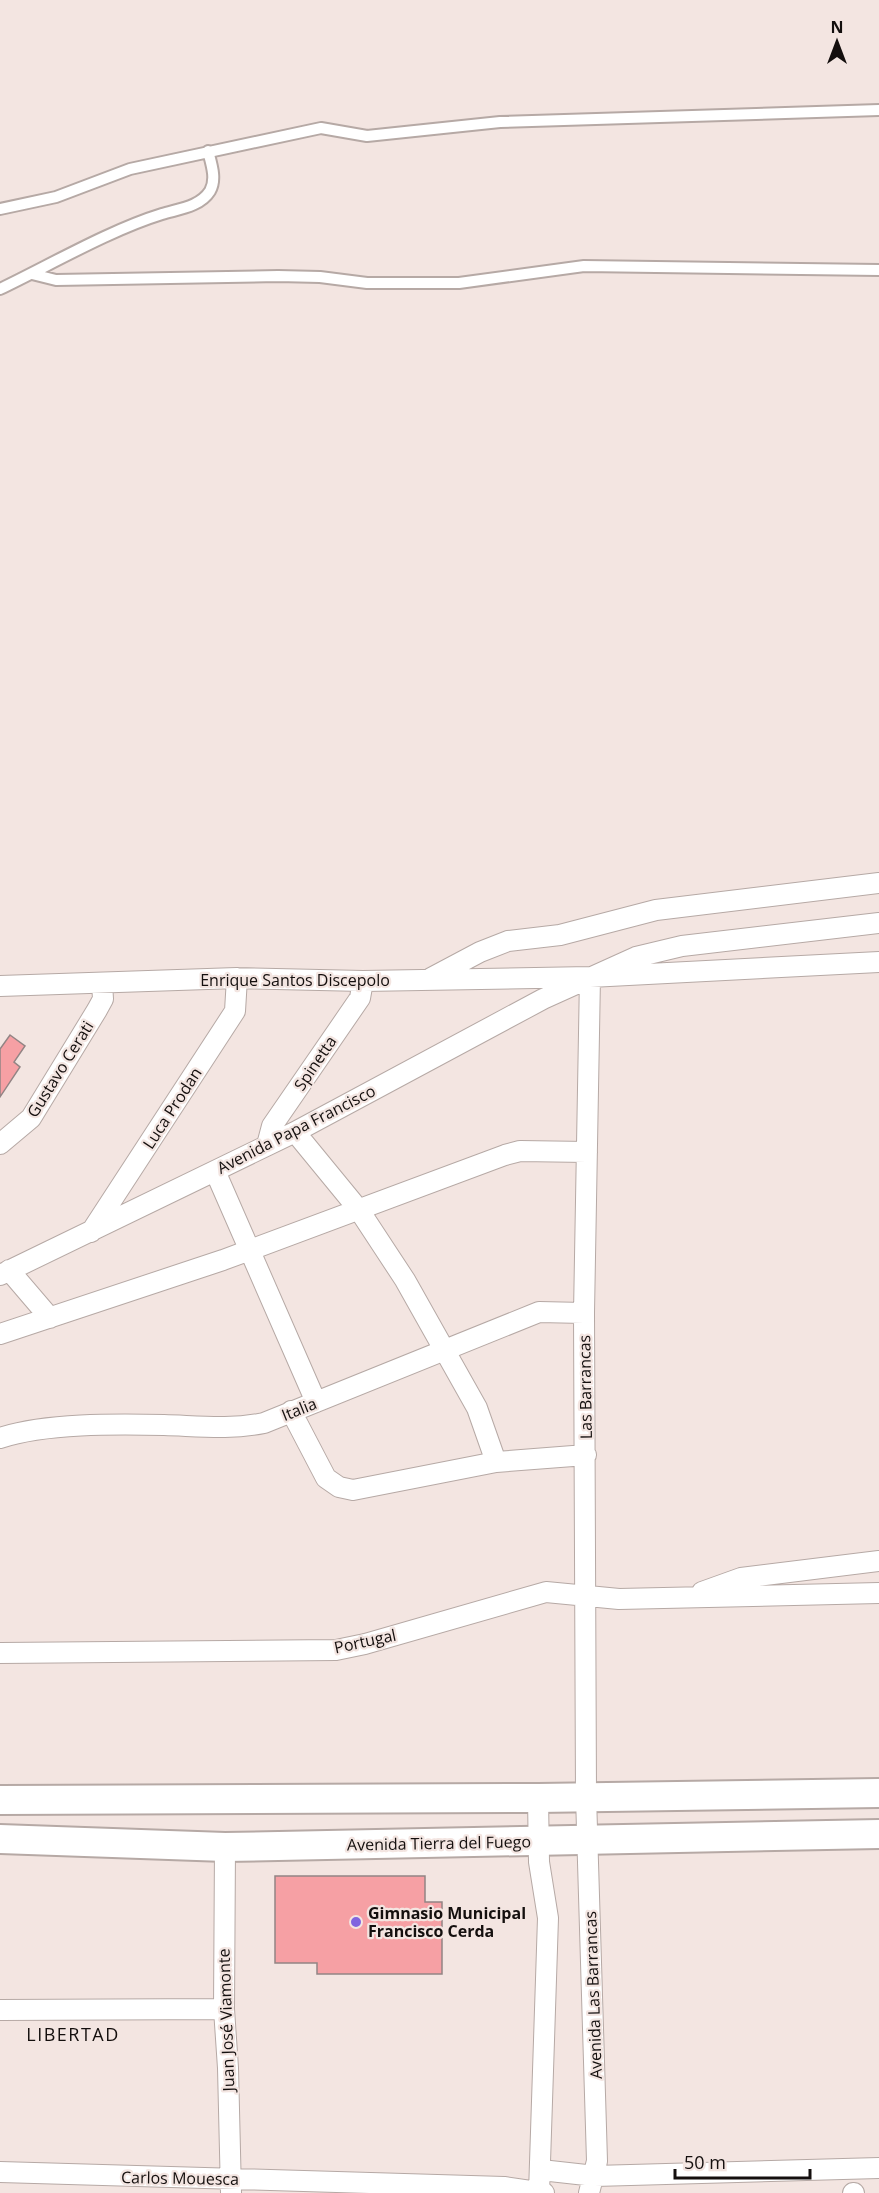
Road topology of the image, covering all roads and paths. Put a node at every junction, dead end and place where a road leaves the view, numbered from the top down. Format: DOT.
graph roads {
  1 [pos="879,110"];
  2 [pos="208,151"];
  3 [pos="0,209"];
  4 [pos="879,270"];
  5 [pos="32,274"];
  6 [pos="0,289"];
  7 [pos="879,883"];
  8 [pos="879,923"];
  9 [pos="879,962"];
  10 [pos="590,977"];
  11 [pos="237,978"];
  12 [pos="430,979"];
  13 [pos="363,981"];
  14 [pos="102,983"];
  15 [pos="0,986"];
  16 [pos="295,1132"];
  17 [pos="0,1144"];
  18 [pos="267,1145"];
  19 [pos="587,1152"];
  20 [pos="215,1171"];
  21 [pos="359,1210"];
  22 [pos="90,1232"];
  23 [pos="250,1250"];
  24 [pos="5,1273"];
  25 [pos="584,1313"];
  26 [pos="50,1318"];
  27 [pos="0,1334"];
  28 [pos="444,1351"];
  29 [pos="316,1402"];
  30 [pos="291,1412"];
  31 [pos="0,1438"];
  32 [pos="586,1455"];
  33 [pos="496,1462"];
  34 [pos="879,1561"];
  35 [pos="879,1593"];
  36 [pos="586,1595"];
  37 [pos="688,1597"];
  38 [pos="0,1653"];
  39 [pos="879,1792"];
  40 [pos="586,1796"];
  41 [pos="538,1798"];
  42 [pos="0,1800"];
  43 [pos="879,1834"];
  44 [pos="0,1839"];
  45 [pos="588,1841"];
  46 [pos="539,1842"];
  47 [pos="225,1847"];
  48 [pos="224,2009"];
  49 [pos="0,2010"];
  50 [pos="879,2168"];
  51 [pos="541,2170"];
  52 [pos="0,2172"];
  53 [pos="592,2184"];
  54 [pos="231,2186"];
  55 [pos="541,2193"];
  1 -- 2 [label="lane"];
  2 -- 3 [label="lane"];
  2 -- 5 [label="lane"];
  4 -- 5 [label="lane"];
  5 -- 6 [label="lane"];
  7 -- 12 [label="street"];
  8 -- 10 [label="street, Avenida Papa Francisco"];
  9 -- 10 [label="street, Enrique Santos Discepolo"];
  10 -- 12 [label="street, Enrique Santos Discepolo"];
  10 -- 16 [label="street, Avenida Papa Francisco"];
  10 -- 19 [label="street, Las Barrancas"];
  11 -- 13 [label="street, Enrique Santos Discepolo"];
  11 -- 14 [label="street, Enrique Santos Discepolo"];
  11 -- 22 [label="street, Luca Prodan"];
  12 -- 13 [label="street, Enrique Santos Discepolo"];
  13 -- 18 [label="street, Spinetta"];
  14 -- 15 [label="street, Enrique Santos Discepolo"];
  14 -- 17 [label="street, Gustavo Cerati"];
  16 -- 18 [label="street, Avenida Papa Francisco"];
  16 -- 21 [label="street"];
  18 -- 20 [label="street, Avenida Papa Francisco"];
  19 -- 21 [label="street"];
  19 -- 25 [label="street, Las Barrancas"];
  20 -- 22 [label="street, Avenida Papa Francisco"];
  20 -- 23 [label="street"];
  21 -- 23 [label="street"];
  21 -- 28 [label="street"];
  22 -- 24 [label="street, Avenida Papa Francisco"];
  23 -- 26 [label="street"];
  23 -- 29 [label="street"];
  24 -- 26 [label="street"];
  25 -- 28 [label="street, Italia"];
  25 -- 32 [label="street, Las Barrancas"];
  26 -- 27 [label="street"];
  28 -- 29 [label="street, Italia"];
  28 -- 33 [label="street"];
  29 -- 30 [label="street, Italia"];
  30 -- 31 [label="street, Italia"];
  30 -- 33 [label="street"];
  32 -- 33 [label="street"];
  32 -- 36 [label="street, Las Barrancas"];
  34 -- 37 [label="street, Portugal"];
  35 -- 37 [label="street, Portugal"];
  36 -- 37 [label="street, Portugal"];
  36 -- 38 [label="street, Portugal"];
  36 -- 40 [label="street, Las Barrancas"];
  39 -- 40 [label="street"];
  40 -- 41 [label="street"];
  40 -- 45 [label="street, Avenida Las Barrancas"];
  41 -- 42 [label="street"];
  41 -- 46 [label="street"];
  43 -- 45 [label="street, Avenida Tierra del Fuego"];
  44 -- 47 [label="street, Avenida Tierra del Fuego"];
  45 -- 46 [label="street, Avenida Tierra del Fuego"];
  45 -- 53 [label="street, Avenida Las Barrancas"];
  46 -- 47 [label="street, Avenida Tierra del Fuego"];
  46 -- 51 [label="street"];
  47 -- 48 [label="street, Juan José Viamonte"];
  48 -- 49 [label="street"];
  48 -- 54 [label="street, Juan José Viamonte"];
  50 -- 53 [label="street"];
  51 -- 53 [label="street"];
  51 -- 55 [label="street"];
  52 -- 54 [label="street, Carlos Mouesca"];
  54 -- 55 [label="street, Carlos Mouesca"];
}
